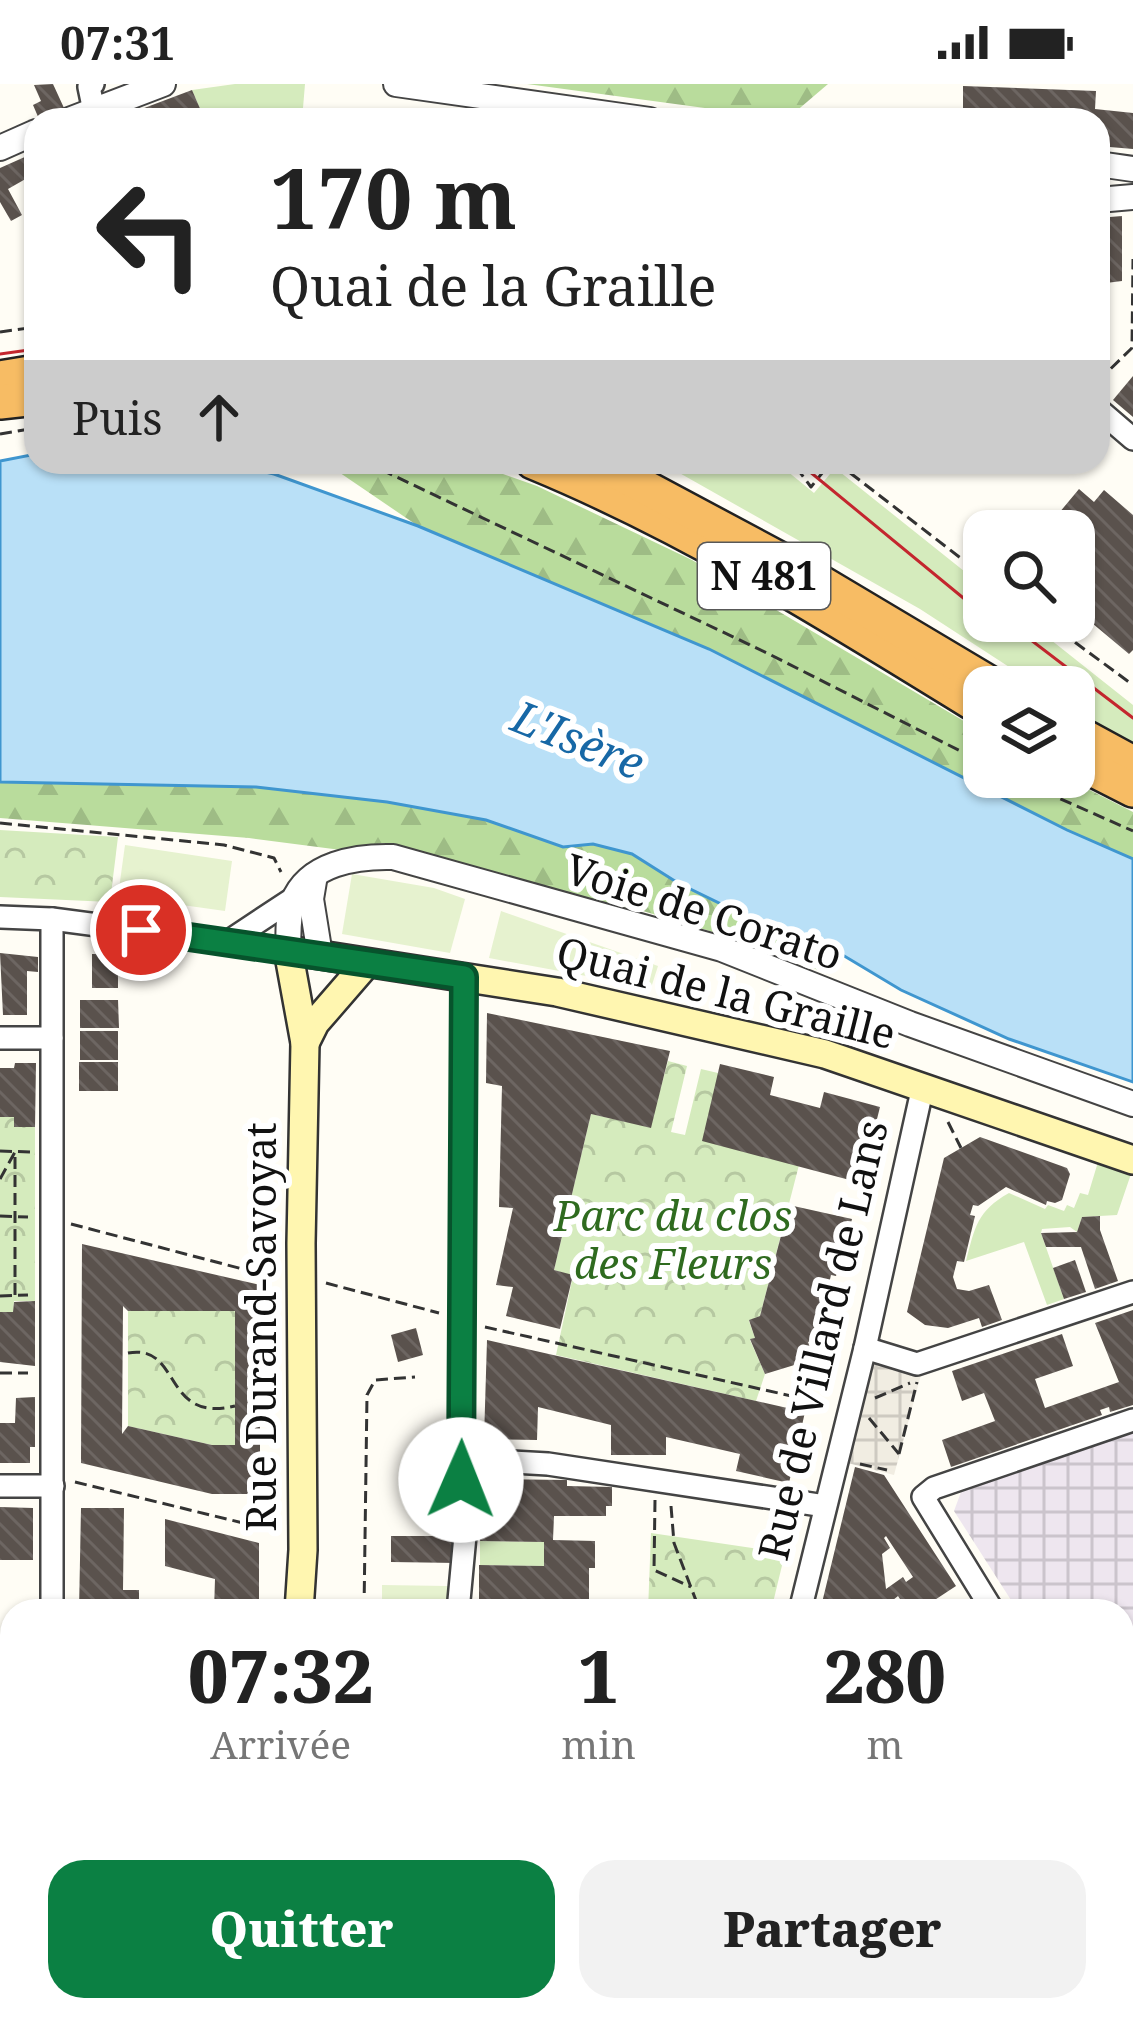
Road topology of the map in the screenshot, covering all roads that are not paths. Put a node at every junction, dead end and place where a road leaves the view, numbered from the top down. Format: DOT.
graph roads {
  1 [pos="163,84"];
  2 [pos="396,84"];
  3 [pos="102,108"];
  4 [pos="524,108"];
  5 [pos="1110,419"];
  6 [pos="1133,439"];
  7 [pos="562,474"];
  8 [pos="621,474"];
  9 [pos="963,667"];
  10 [pos="963,697"];
  11 [pos="1095,743"];
  12 [pos="1133,764"];
  13 [pos="1095,771"];
  14 [pos="1133,790"];
  15 [pos="315,875"];
  16 [pos="294,898"];
  17 [pos="0,917"];
  18 [pos="52,919"];
  19 [pos="229,941"];
  20 [pos="288,950"];
  21 [pos="320,955"];
  22 [pos="367,963"];
  23 [pos="464,977"];
  24 [pos="310,1033"];
  25 [pos="0,1038"];
  26 [pos="52,1038"];
  27 [pos="923,1086"];
  28 [pos="1133,1104"];
  29 [pos="1133,1160"];
  30 [pos="1133,1292"];
  31 [pos="865,1348"];
  32 [pos="1133,1420"];
  33 [pos="462,1459"];
  34 [pos="60,1483"];
  35 [pos="0,1486"];
  36 [pos="825,1506"];
  37 [pos="53,1599"];
  38 [pos="299,1599"];
  39 [pos="459,1599"];
  40 [pos="803,1599"];
  41 [pos="986,1599"];
  1 -- 3 [label="street"];
  2 -- 4 [label="street"];
  5 -- 6 [label="street"];
  7 -- 10 [label="highway, N 481"];
  8 -- 9 [label="highway, N 481"];
  11 -- 12 [label="highway"];
  13 -- 14 [label="highway"];
  15 -- 16 [label="street, Voie de Corato"];
  15 -- 21 [label="street"];
  15 -- 28 [label="street, Voie de Corato"];
  16 -- 19 [label="street, Voie de Corato"];
  16 -- 20 [label="street"];
  17 -- 18 [label="street"];
  18 -- 19 [label="street"];
  18 -- 26 [label="street"];
  19 -- 20 [label="street"];
  20 -- 21 [label="main road, Quai de la Graille"];
  20 -- 24 [label="main road, Rue Durand-Savoyat"];
  21 -- 22 [label="main road, Quai de la Graille"];
  21 -- 24 [label="main road"];
  22 -- 23 [label="main road, Quai de la Graille"];
  22 -- 24 [label="main road"];
  23 -- 27 [label="main road, Quai de la Graille"];
  23 -- 33 [label="street"];
  24 -- 38 [label="main road, Rue Durand-Savoyat"];
  25 -- 26 [label="street"];
  26 -- 34 [label="street"];
  27 -- 29 [label="main road, Quai de la Graille"];
  27 -- 31 [label="street, Rue de Villard de Lans"];
  30 -- 31 [label="street"];
  31 -- 36 [label="street, Rue de Villard de Lans"];
  32 -- 41 [label="street"];
  33 -- 36 [label="street"];
  33 -- 39 [label="street"];
  34 -- 35 [label="street"];
  34 -- 37 [label="street"];
  36 -- 40 [label="street, Rue de Villard de Lans"];
}
